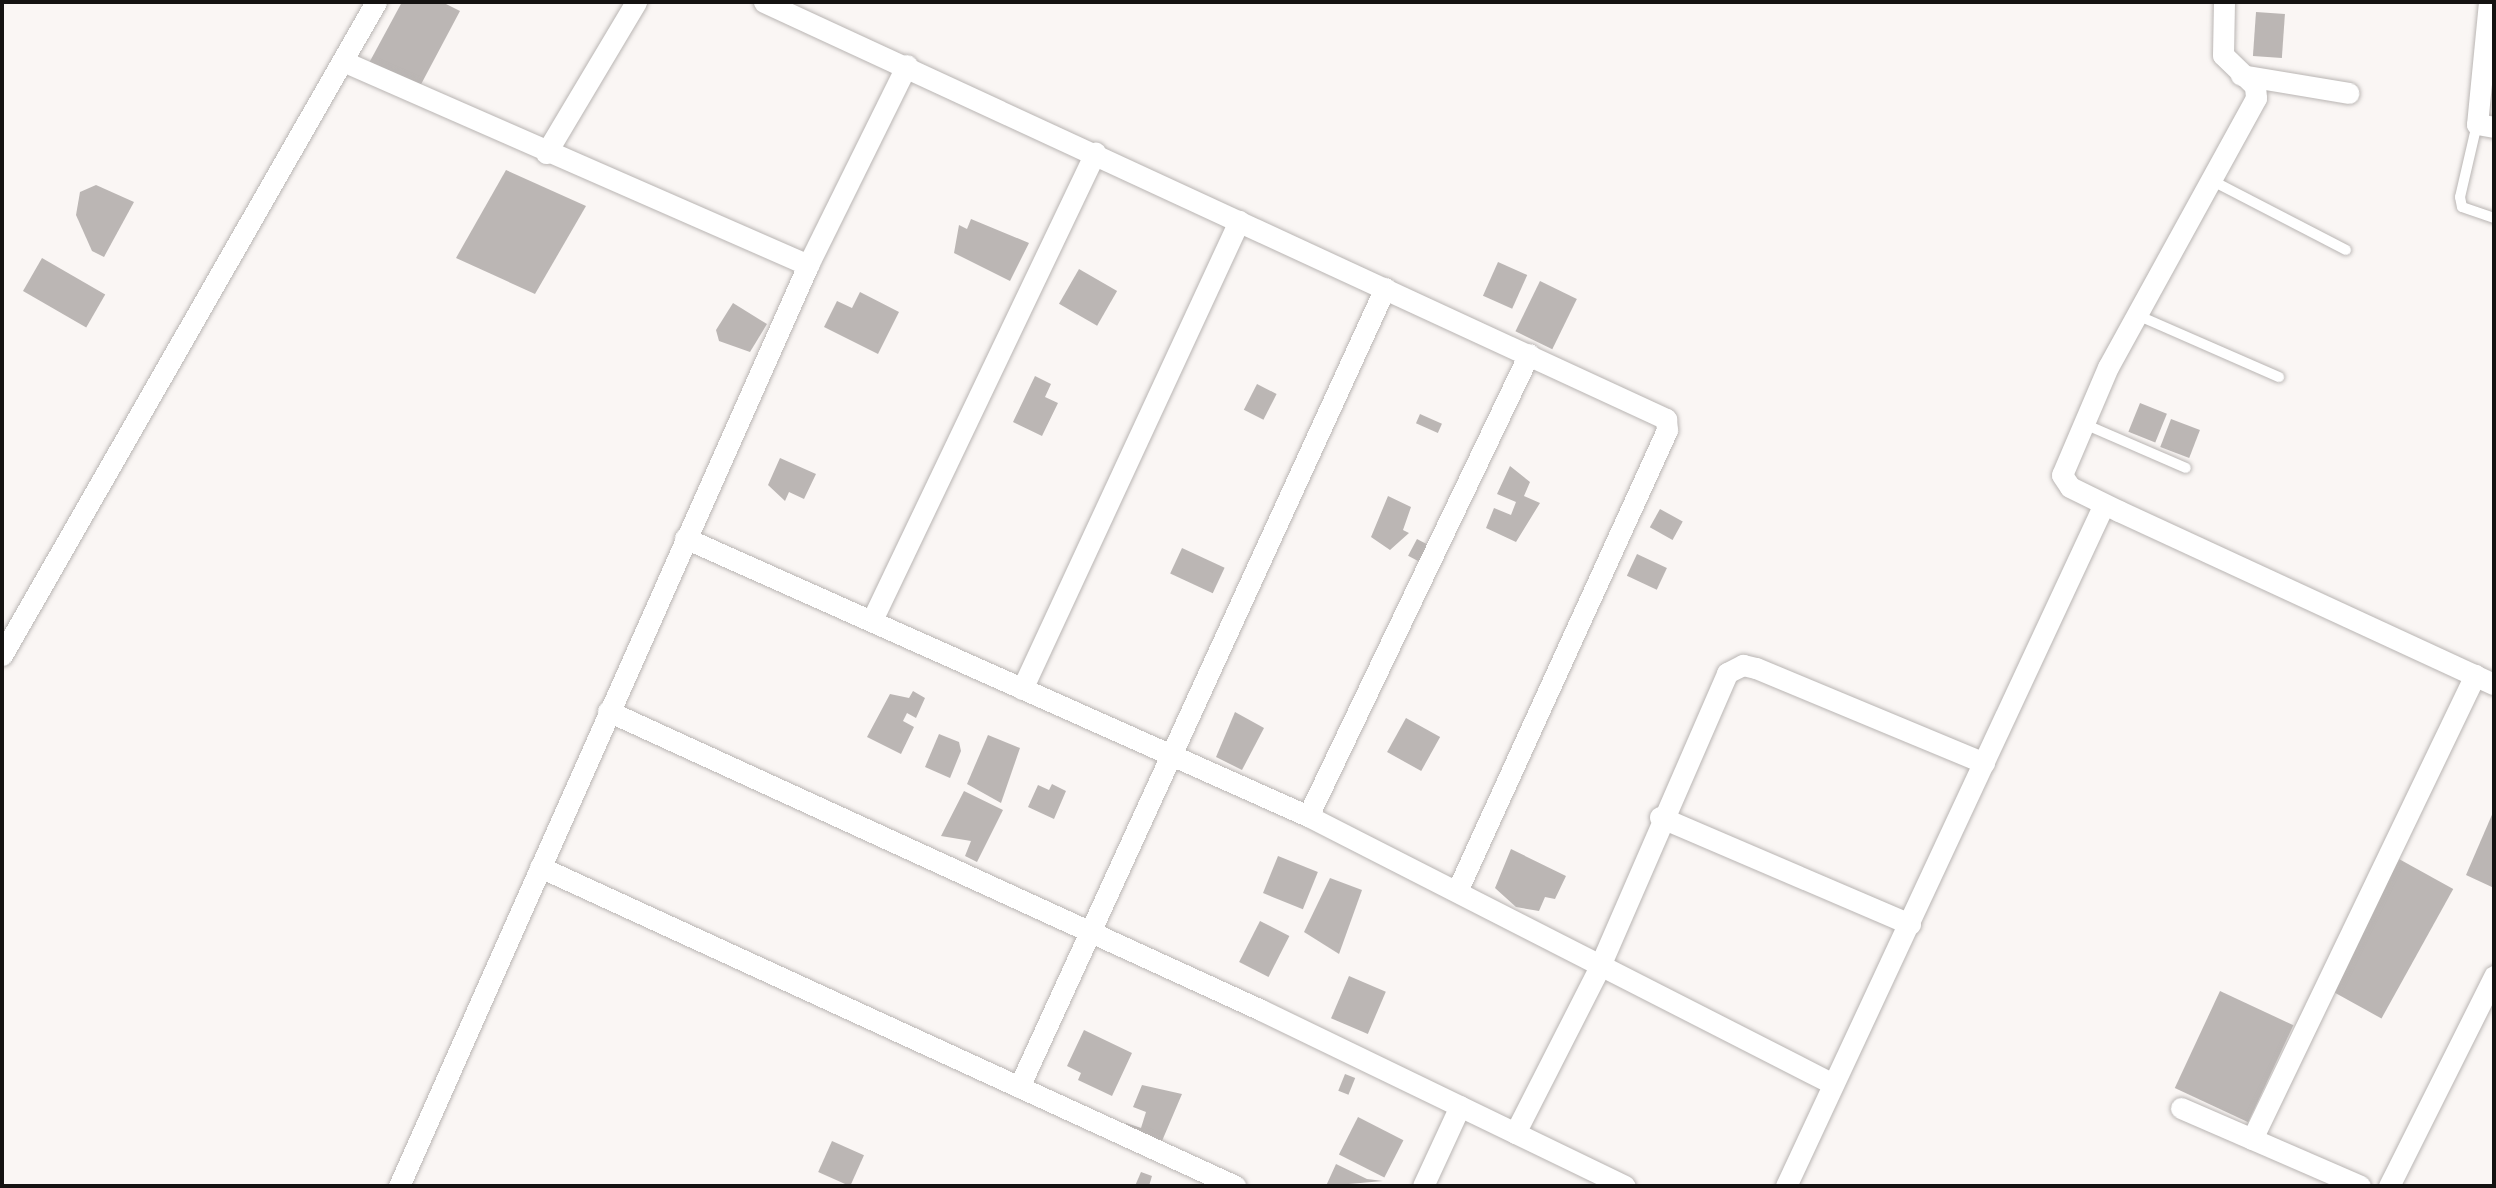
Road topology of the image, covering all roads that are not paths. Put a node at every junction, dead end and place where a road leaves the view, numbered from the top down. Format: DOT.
graph roads {
  1 [pos="376,2"];
  2 [pos="636,2"];
  3 [pos="764,2"];
  4 [pos="2224,2"];
  5 [pos="2489,2"];
  6 [pos="345,62"];
  7 [pos="907,65"];
  8 [pos="2238,74"];
  9 [pos="2349,93"];
  10 [pos="2486,126"];
  11 [pos="546,153"];
  12 [pos="1095,153"];
  13 [pos="2211,180"];
  14 [pos="2494,218"];
  15 [pos="1239,221"];
  16 [pos="2346,250"];
  17 [pos="808,265"];
  18 [pos="1385,288"];
  19 [pos="2137,315"];
  20 [pos="1528,354"];
  21 [pos="2280,377"];
  22 [pos="2082,423"];
  23 [pos="2186,468"];
  24 [pos="2104,504"];
  25 [pos="685,538"];
  26 [pos="872,620"];
  27 [pos="2,655"];
  28 [pos="2485,679"];
  29 [pos="1022,689"];
  30 [pos="608,711"];
  31 [pos="1168,755"];
  32 [pos="1984,763"];
  33 [pos="1308,816"];
  34 [pos="1660,817"];
  35 [pos="540,867"];
  36 [pos="1457,891"];
  37 [pos="1910,924"];
  38 [pos="1087,930"];
  39 [pos="1599,968"];
  40 [pos="2494,976"];
  41 [pos="1833,1084"];
  42 [pos="1019,1087"];
  43 [pos="1460,1106"];
  44 [pos="2181,1108"];
  45 [pos="1515,1133"];
  46 [pos="2252,1139"];
  47 [pos="399,1186"];
  48 [pos="1235,1186"];
  49 [pos="1423,1186"];
  50 [pos="1625,1186"];
  51 [pos="1786,1186"];
  52 [pos="2360,1186"];
  53 [pos="2389,1186"];
  1 -- 6 [label="street"];
  2 -- 11 [label="street"];
  3 -- 7 [label="street"];
  4 -- 8 [label="street"];
  5 -- 10 [label="street"];
  6 -- 11 [label="street"];
  6 -- 27 [label="street"];
  7 -- 12 [label="street"];
  7 -- 17 [label="street"];
  8 -- 9 [label="street"];
  8 -- 13 [label="street"];
  10 -- 14 [label="lane"];
  11 -- 17 [label="street"];
  12 -- 15 [label="street"];
  12 -- 26 [label="street"];
  13 -- 16 [label="lane"];
  13 -- 19 [label="street"];
  15 -- 18 [label="street"];
  15 -- 29 [label="street"];
  17 -- 25 [label="street"];
  18 -- 20 [label="street"];
  18 -- 31 [label="street"];
  19 -- 21 [label="lane"];
  19 -- 22 [label="street"];
  20 -- 33 [label="street"];
  20 -- 36 [label="street"];
  22 -- 23 [label="lane"];
  22 -- 24 [label="street"];
  24 -- 28 [label="street"];
  24 -- 32 [label="street"];
  25 -- 26 [label="street"];
  25 -- 30 [label="street"];
  26 -- 29 [label="street"];
  28 -- 46 [label="street"];
  29 -- 31 [label="street"];
  30 -- 35 [label="street"];
  30 -- 38 [label="street"];
  31 -- 33 [label="street"];
  31 -- 38 [label="street"];
  32 -- 34 [label="street"];
  32 -- 37 [label="street"];
  33 -- 36 [label="street"];
  34 -- 37 [label="street"];
  34 -- 39 [label="street"];
  35 -- 42 [label="street"];
  35 -- 47 [label="street"];
  36 -- 39 [label="street"];
  37 -- 41 [label="street"];
  38 -- 42 [label="street"];
  38 -- 43 [label="street"];
  39 -- 41 [label="street"];
  39 -- 45 [label="street"];
  40 -- 53 [label="street"];
  41 -- 51 [label="street"];
  42 -- 48 [label="street"];
  43 -- 45 [label="street"];
  43 -- 49 [label="street"];
  44 -- 46 [label="street"];
  45 -- 50 [label="street"];
  46 -- 52 [label="street"];
}
